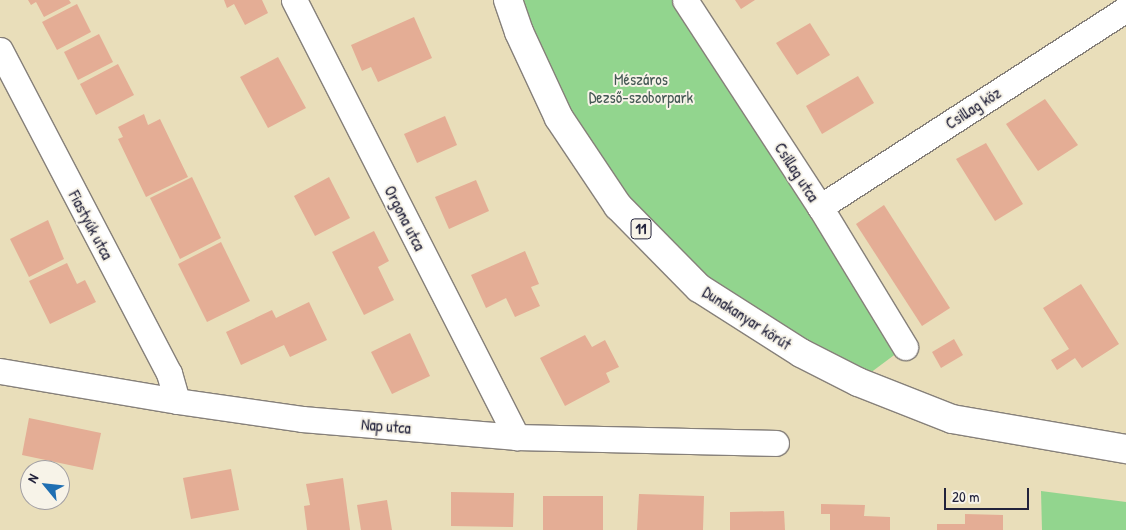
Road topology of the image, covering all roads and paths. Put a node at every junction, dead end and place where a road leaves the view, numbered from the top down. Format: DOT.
graph roads {
  1 [pos="294,0"];
  2 [pos="508,0"];
  3 [pos="685,0"];
  4 [pos="1126,9"];
  5 [pos="0,50"];
  6 [pos="820,207"];
  7 [pos="905,347"];
  8 [pos="0,371"];
  9 [pos="178,401"];
  10 [pos="516,437"];
  11 [pos="776,443"];
  12 [pos="1126,449"];
  1 -- 10 [label="street, Orgona utca"];
  2 -- 12 [label="main road, Dunakanyar körút / 11"];
  3 -- 6 [label="street, Csillag utca"];
  4 -- 6 [label="street, Csillag köz"];
  5 -- 9 [label="street, Fiastyúk utca"];
  6 -- 7 [label="street, Csillag utca"];
  8 -- 9 [label="street, Nap utca"];
  9 -- 10 [label="street, Nap utca"];
  10 -- 11 [label="street, Nap utca"];
}
